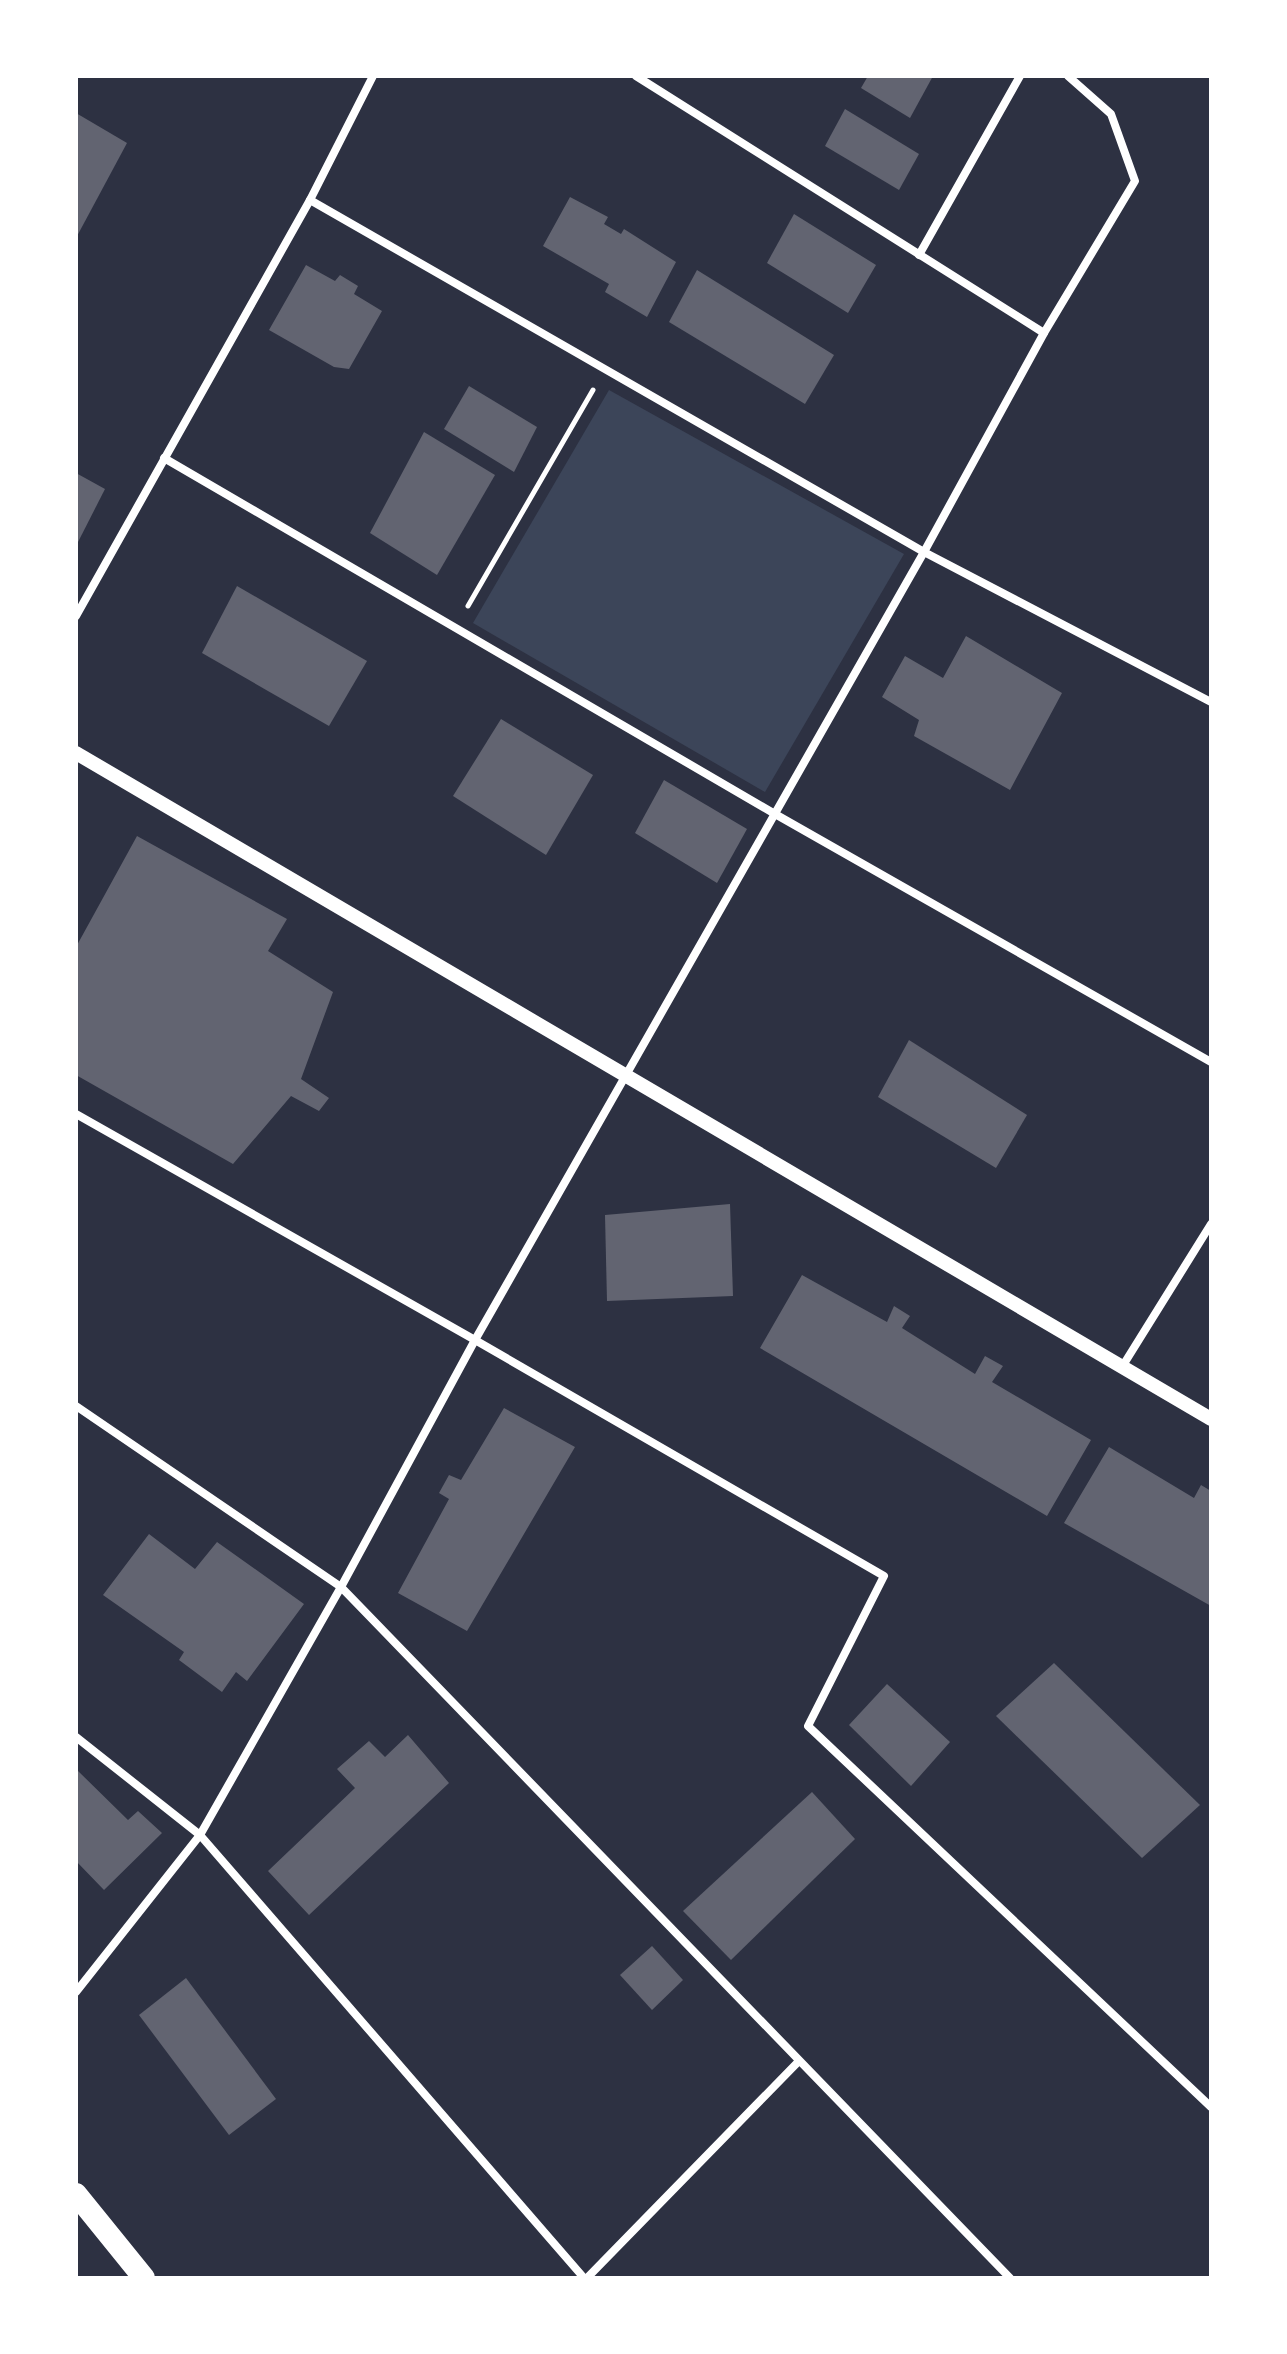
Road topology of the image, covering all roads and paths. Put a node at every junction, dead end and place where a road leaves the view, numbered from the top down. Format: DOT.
graph roads {
  1 [pos="373,76"];
  2 [pos="636,76"];
  3 [pos="1020,76"];
  4 [pos="1068,76"];
  5 [pos="310,200"];
  6 [pos="919,255"];
  7 [pos="1044,333"];
  8 [pos="605,369"];
  9 [pos="164,458"];
  10 [pos="924,552"];
  11 [pos="76,616"];
  12 [pos="455,628"];
  13 [pos="1211,702"];
  14 [pos="76,753"];
  15 [pos="775,814"];
  16 [pos="1211,1062"];
  17 [pos="626,1076"];
  18 [pos="76,1114"];
  19 [pos="1211,1224"];
  20 [pos="475,1340"];
  21 [pos="1122,1367"];
  22 [pos="76,1406"];
  23 [pos="1211,1419"];
  24 [pos="341,1587"];
  25 [pos="76,1737"];
  26 [pos="200,1835"];
  27 [pos="76,1992"];
  28 [pos="798,2062"];
  29 [pos="1211,2107"];
  30 [pos="76,2194"];
  31 [pos="144,2278"];
  32 [pos="585,2278"];
  33 [pos="1010,2278"];
  1 -- 5 [label="street"];
  2 -- 6 [label="street"];
  3 -- 6 [label="street"];
  4 -- 7 [label="street"];
  5 -- 8 [label="street"];
  5 -- 9 [label="street"];
  6 -- 7 [label="street"];
  7 -- 10 [label="street"];
  8 -- 10 [label="street"];
  8 -- 12 [label="path"];
  9 -- 11 [label="street"];
  9 -- 12 [label="street"];
  10 -- 13 [label="street"];
  10 -- 15 [label="street"];
  12 -- 15 [label="street"];
  14 -- 17 [label="street"];
  15 -- 16 [label="street"];
  15 -- 17 [label="street"];
  17 -- 20 [label="street"];
  17 -- 21 [label="street"];
  18 -- 20 [label="street"];
  19 -- 21 [label="street"];
  20 -- 24 [label="street"];
  20 -- 29 [label="street"];
  21 -- 23 [label="street"];
  22 -- 24 [label="street"];
  24 -- 26 [label="street"];
  24 -- 28 [label="street"];
  25 -- 26 [label="street"];
  26 -- 27 [label="street"];
  26 -- 32 [label="street"];
  28 -- 32 [label="street"];
  28 -- 33 [label="street"];
  30 -- 31 [label="highway"];
}
